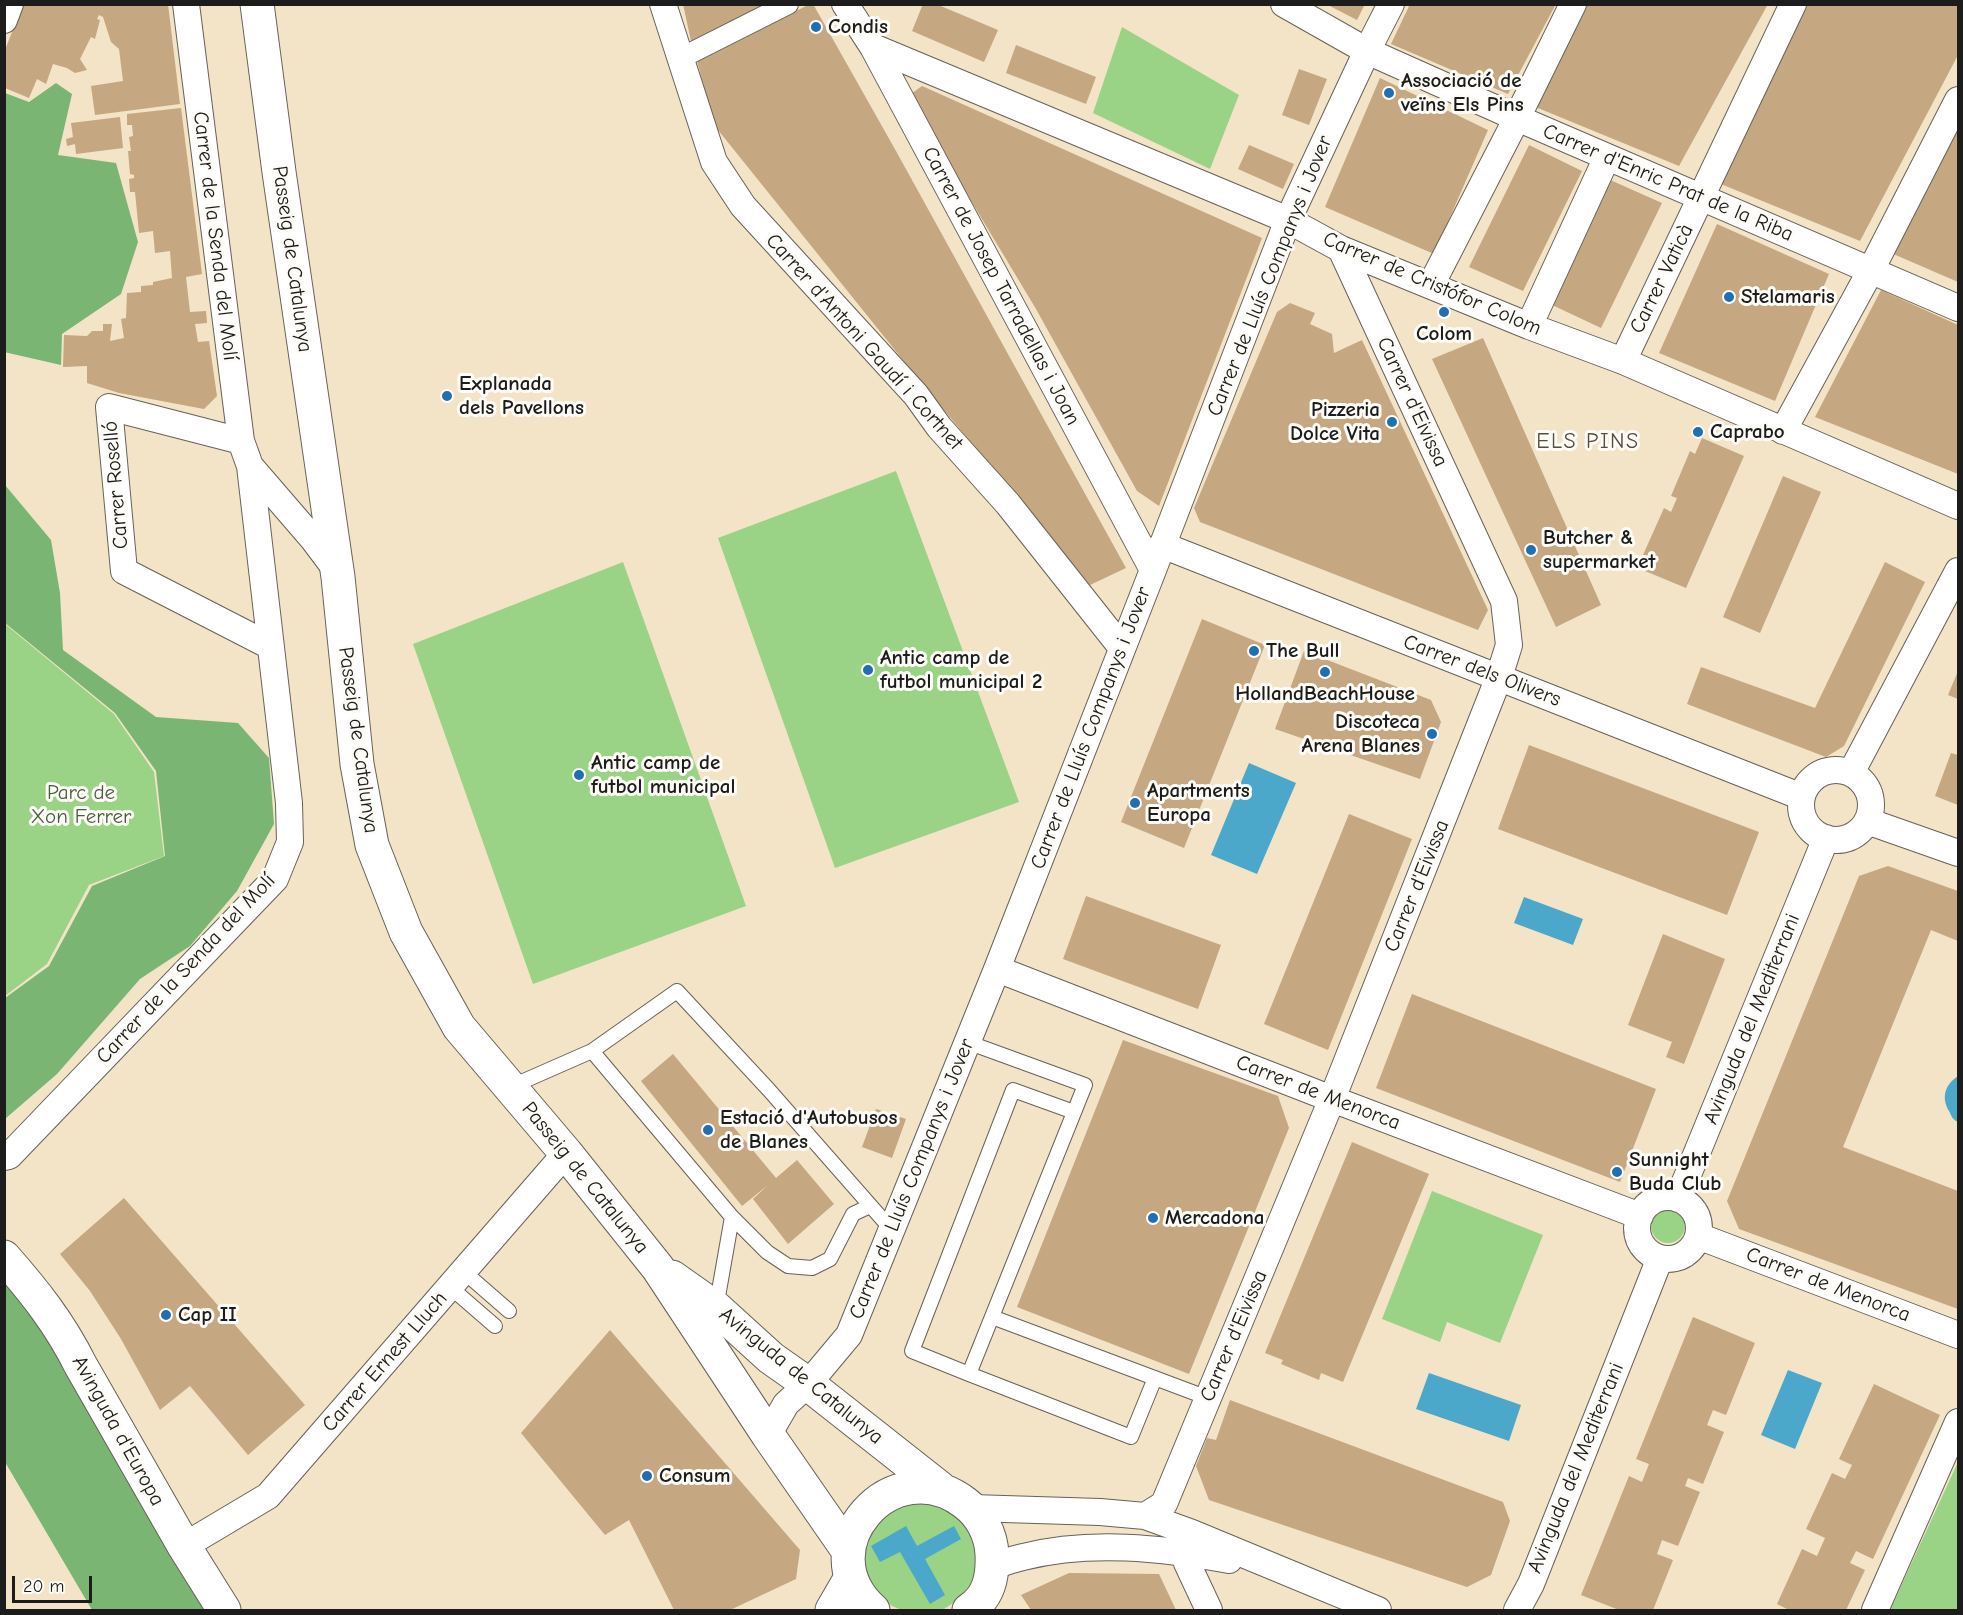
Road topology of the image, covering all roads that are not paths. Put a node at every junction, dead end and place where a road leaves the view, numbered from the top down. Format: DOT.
graph roads {
  1 [pos="10,4"];
  2 [pos="186,4"];
  3 [pos="257,4"];
  4 [pos="663,4"];
  5 [pos="788,4"];
  6 [pos="845,4"];
  7 [pos="1284,4"];
  8 [pos="1391,4"];
  9 [pos="1573,4"];
  10 [pos="1793,4"];
  11 [pos="4,20"];
  12 [pos="873,47"];
  13 [pos="1367,51"];
  14 [pos="681,58"];
  15 [pos="1959,100"];
  16 [pos="1517,118"];
  17 [pos="1607,157"];
  18 [pos="1701,198"];
  19 [pos="1288,220"];
  20 [pos="1341,249"];
  21 [pos="1872,270"];
  22 [pos="1431,285"];
  23 [pos="1959,308"];
  24 [pos="1529,326"];
  25 [pos="1623,361"];
  26 [pos="1783,431"];
  27 [pos="241,441"];
  28 [pos="250,466"];
  29 [pos="1959,506"];
  30 [pos="1162,545"];
  31 [pos="1154,570"];
  32 [pos="1959,570"];
  33 [pos="337,572"];
  34 [pos="270,646"];
  35 [pos="1122,648"];
  36 [pos="1499,677"];
  37 [pos="1851,773"];
  38 [pos="1802,798"];
  39 [pos="1868,821"];
  40 [pos="1826,838"];
  41 [pos="1959,853"];
  42 [pos="997,969"];
  43 [pos="967,1042"];
  44 [pos="592,1052"];
  45 [pos="510,1087"];
  46 [pos="1332,1099"];
  47 [pos="1074,1112"];
  48 [pos="566,1153"];
  49 [pos="6,1161"];
  50 [pos="1678,1199"];
  51 [pos="870,1206"];
  52 [pos="1640,1216"];
  53 [pos="732,1217"];
  54 [pos="891,1229"];
  55 [pos="1698,1236"];
  56 [pos="4,1257"];
  57 [pos="1659,1258"];
  58 [pos="658,1268"];
  59 [pos="457,1279"];
  60 [pos="716,1308"];
  61 [pos="508,1311"];
  62 [pos="992,1317"];
  63 [pos="495,1326"];
  64 [pos="1959,1335"];
  65 [pos="969,1374"];
  66 [pos="1155,1378"];
  67 [pos="808,1384"];
  68 [pos="1208,1398"];
  69 [pos="1959,1422"];
  70 [pos="768,1435"];
  71 [pos="940,1488"];
  72 [pos="972,1508"];
  73 [pos="1145,1516"];
  74 [pos="184,1546"];
  75 [pos="1184,1552"];
  76 [pos="849,1564"];
  77 [pos="1271,1567"];
  78 [pos="987,1595"];
  79 [pos="224,1611"];
  80 [pos="832,1611"];
  81 [pos="873,1611"];
  82 [pos="1209,1611"];
  83 [pos="1378,1611"];
  84 [pos="1517,1611"];
  85 [pos="1875,1611"];
  1 -- 11 [label="street"];
  2 -- 27 [label="street, Carrer de la Senda del Molí"];
  3 -- 33 [label="street, Passeig de Catalunya"];
  4 -- 14 [label="street, Carrer d'Antoni Gaudí i Cortnet"];
  5 -- 14 [label="street"];
  6 -- 12 [label="street, Carrer de Josep Tarradellas i Joan"];
  7 -- 13 [label="street, Carrer d'Enric Prat de la Riba"];
  8 -- 13 [label="street, Carrer de Lluís Companys i Jover"];
  9 -- 16 [label="street"];
  10 -- 18 [label="street, Carrer Vaticà"];
  12 -- 19 [label="street, Carrer de Cristófor Colom"];
  12 -- 31 [label="street, Carrer de Josep Tarradellas i Joan"];
  13 -- 16 [label="street, Carrer d'Enric Prat de la Riba"];
  13 -- 19 [label="street, Carrer de Lluís Companys i Jover"];
  14 -- 35 [label="street, Carrer d'Antoni Gaudí i Cortnet"];
  15 -- 21 [label="street"];
  16 -- 17 [label="street, Carrer d'Enric Prat de la Riba"];
  16 -- 22 [label="street"];
  17 -- 18 [label="street, Carrer d'Enric Prat de la Riba"];
  17 -- 24 [label="street"];
  18 -- 21 [label="street, Carrer d'Enric Prat de la Riba"];
  18 -- 25 [label="street, Carrer Vaticà"];
  19 -- 20 [label="street, Carrer de Cristófor Colom"];
  19 -- 30 [label="street, Carrer de Lluís Companys i Jover"];
  20 -- 22 [label="street, Carrer de Cristófor Colom"];
  20 -- 36 [label="street, Carrer d'Eivissa"];
  21 -- 23 [label="street, Carrer d'Enric Prat de la Riba"];
  21 -- 26 [label="street"];
  22 -- 24 [label="street, Carrer de Cristófor Colom"];
  24 -- 25 [label="street, Carrer de Cristófor Colom"];
  25 -- 26 [label="street, Carrer de Cristófor Colom"];
  26 -- 29 [label="street, Carrer de Cristófor Colom"];
  27 -- 28 [label="street, Carrer de la Senda del Molí"];
  27 -- 34 [label="street, Carrer Roselló"];
  28 -- 33 [label="street, Carrer de la Senda del Molí"];
  28 -- 34 [label="street, Carrer de la Senda del Molí"];
  30 -- 31 [label="street, Carrer de Lluís Companys i Jover"];
  30 -- 36 [label="street, Carrer dels Olivers"];
  31 -- 35 [label="street, Carrer de Lluís Companys i Jover"];
  32 -- 37 [label="street"];
  33 -- 45 [label="street, Passeig de Catalunya"];
  34 -- 49 [label="street, Carrer de la Senda del Molí"];
  35 -- 42 [label="street, Carrer de Lluís Companys i Jover"];
  36 -- 38 [label="street, Carrer dels Olivers"];
  36 -- 46 [label="street, Carrer d'Eivissa"];
  37 -- 38 [label="street"];
  37 -- 39 [label="street"];
  38 -- 40 [label="street"];
  39 -- 40 [label="street"];
  39 -- 41 [label="street"];
  40 -- 50 [label="street, Avinguda del Mediterrani"];
  42 -- 43 [label="street, Carrer de Lluís Companys i Jover"];
  42 -- 46 [label="street, Carrer de Menorca"];
  43 -- 47 [label="lane"];
  43 -- 54 [label="street, Carrer de Lluís Companys i Jover"];
  44 -- 45 [label="lane"];
  44 -- 51 [label="lane"];
  44 -- 53 [label="lane"];
  45 -- 48 [label="street, Passeig de Catalunya"];
  46 -- 52 [label="street, Carrer de Menorca"];
  46 -- 68 [label="street, Carrer d'Eivissa"];
  47 -- 62 [label="lane"];
  47 -- 65 [label="lane"];
  48 -- 58 [label="street, Passeig de Catalunya"];
  48 -- 59 [label="street, Carrer Ernest Lluch"];
  50 -- 52 [label="street"];
  50 -- 55 [label="street"];
  51 -- 53 [label="lane"];
  51 -- 54 [label="lane"];
  52 -- 57 [label="street"];
  53 -- 60 [label="lane"];
  54 -- 67 [label="street, Carrer de Lluís Companys i Jover"];
  55 -- 57 [label="street"];
  55 -- 64 [label="street, Carrer de Menorca"];
  56 -- 74 [label="street, Avinguda d'Europa"];
  57 -- 84 [label="street, Avinguda del Mediterrani"];
  58 -- 60 [label="street, Avinguda de Catalunya"];
  58 -- 70 [label="street, Passeig de Catalunya"];
  59 -- 61 [label="lane"];
  59 -- 63 [label="lane"];
  59 -- 74 [label="street, Carrer Ernest Lluch"];
  60 -- 67 [label="street, Avinguda de Catalunya"];
  62 -- 65 [label="lane"];
  62 -- 66 [label="lane"];
  65 -- 66 [label="lane"];
  66 -- 68 [label="lane"];
  67 -- 70 [label="street, Carrer de Lluís Companys i Jover"];
  67 -- 71 [label="street, Avinguda de Catalunya"];
  68 -- 73 [label="street, Carrer d'Eivissa"];
  69 -- 85 [label="street"];
  70 -- 76 [label="street, Passeig de Catalunya"];
  71 -- 72 [label="street, Avinguda de Catalunya"];
  71 -- 76 [label="street"];
  72 -- 73 [label="street"];
  72 -- 78 [label="street"];
  73 -- 77 [label="street"];
  74 -- 79 [label="street, Avinguda d'Europa"];
  75 -- 77 [label="street"];
  75 -- 78 [label="street"];
  75 -- 82 [label="street"];
  76 -- 80 [label="street"];
  76 -- 81 [label="street, Passeig de Catalunya"];
  77 -- 83 [label="street"];
}
